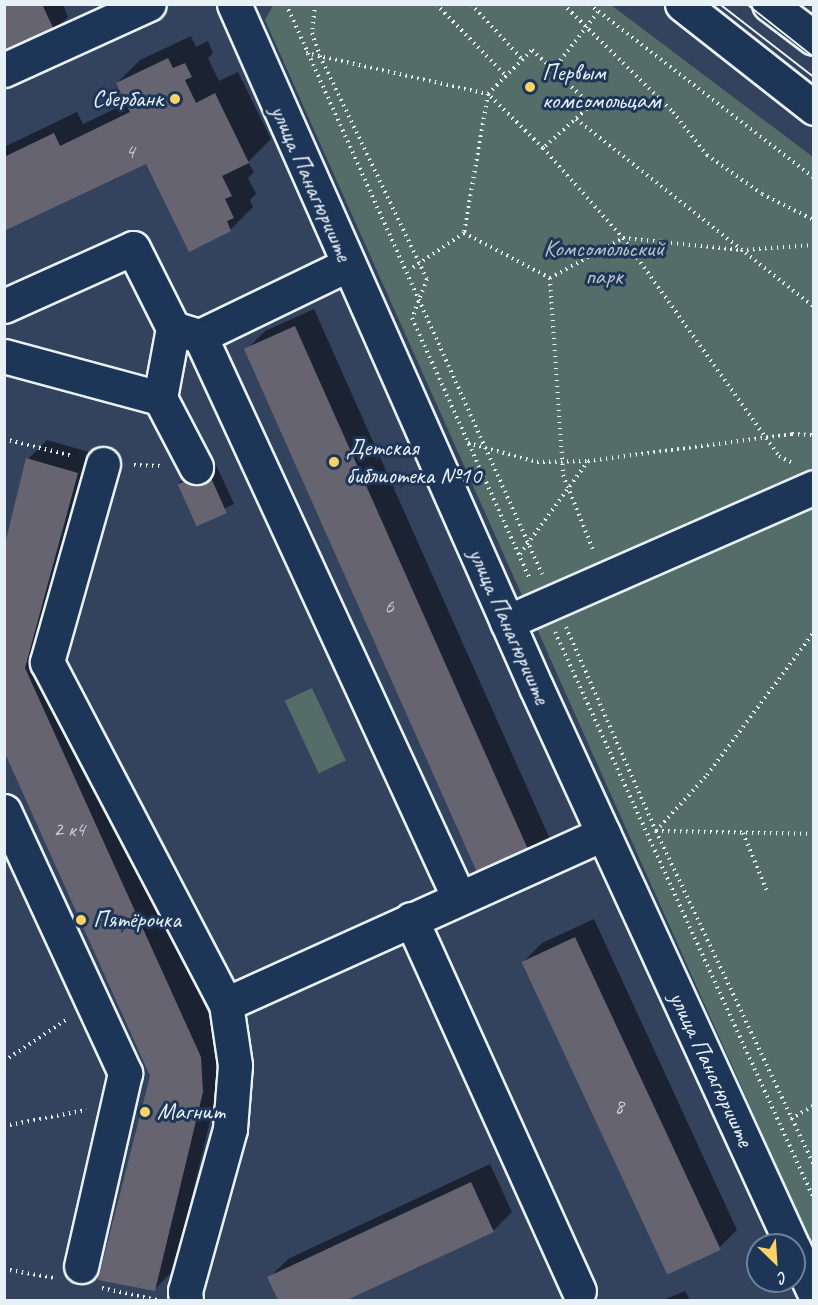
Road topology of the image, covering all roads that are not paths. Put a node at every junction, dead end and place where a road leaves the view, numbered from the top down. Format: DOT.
graph roads {
  1 [pos="149,4"];
  2 [pos="234,4"];
  3 [pos="682,4"];
  4 [pos="769,4"];
  5 [pos="813,38"];
  6 [pos="4,70"];
  7 [pos="813,108"];
  8 [pos="347,265"];
  9 [pos="4,306"];
  10 [pos="187,332"];
  11 [pos="4,356"];
  12 [pos="160,398"];
  13 [pos="103,464"];
  14 [pos="196,467"];
  15 [pos="805,476"];
  16 [pos="507,622"];
  17 [pos="4,812"];
  18 [pos="603,834"];
  19 [pos="459,898"];
  20 [pos="411,919"];
  21 [pos="226,1004"];
  22 [pos="786,1233"];
  23 [pos="806,1276"];
  24 [pos="77,1277"];
  25 [pos="579,1291"];
  26 [pos="813,1292"];
  27 [pos="186,1300"];
  1 -- 6 [label="street"];
  2 -- 8 [label="street, улица Панагюриште"];
  3 -- 7 [label="street"];
  4 -- 5 [label="street"];
  8 -- 10 [label="street"];
  8 -- 16 [label="street, улица Панагюриште"];
  9 -- 10 [label="street"];
  10 -- 12 [label="street"];
  10 -- 19 [label="street"];
  11 -- 12 [label="street"];
  12 -- 14 [label="street"];
  13 -- 21 [label="street"];
  15 -- 16 [label="street"];
  16 -- 18 [label="street, улица Панагюриште"];
  17 -- 24 [label="street"];
  18 -- 19 [label="street"];
  18 -- 22 [label="street, улица Панагюриште"];
  19 -- 20 [label="street"];
  20 -- 21 [label="street"];
  20 -- 25 [label="street"];
  21 -- 27 [label="street"];
  23 -- 26 [label="street"];
}
